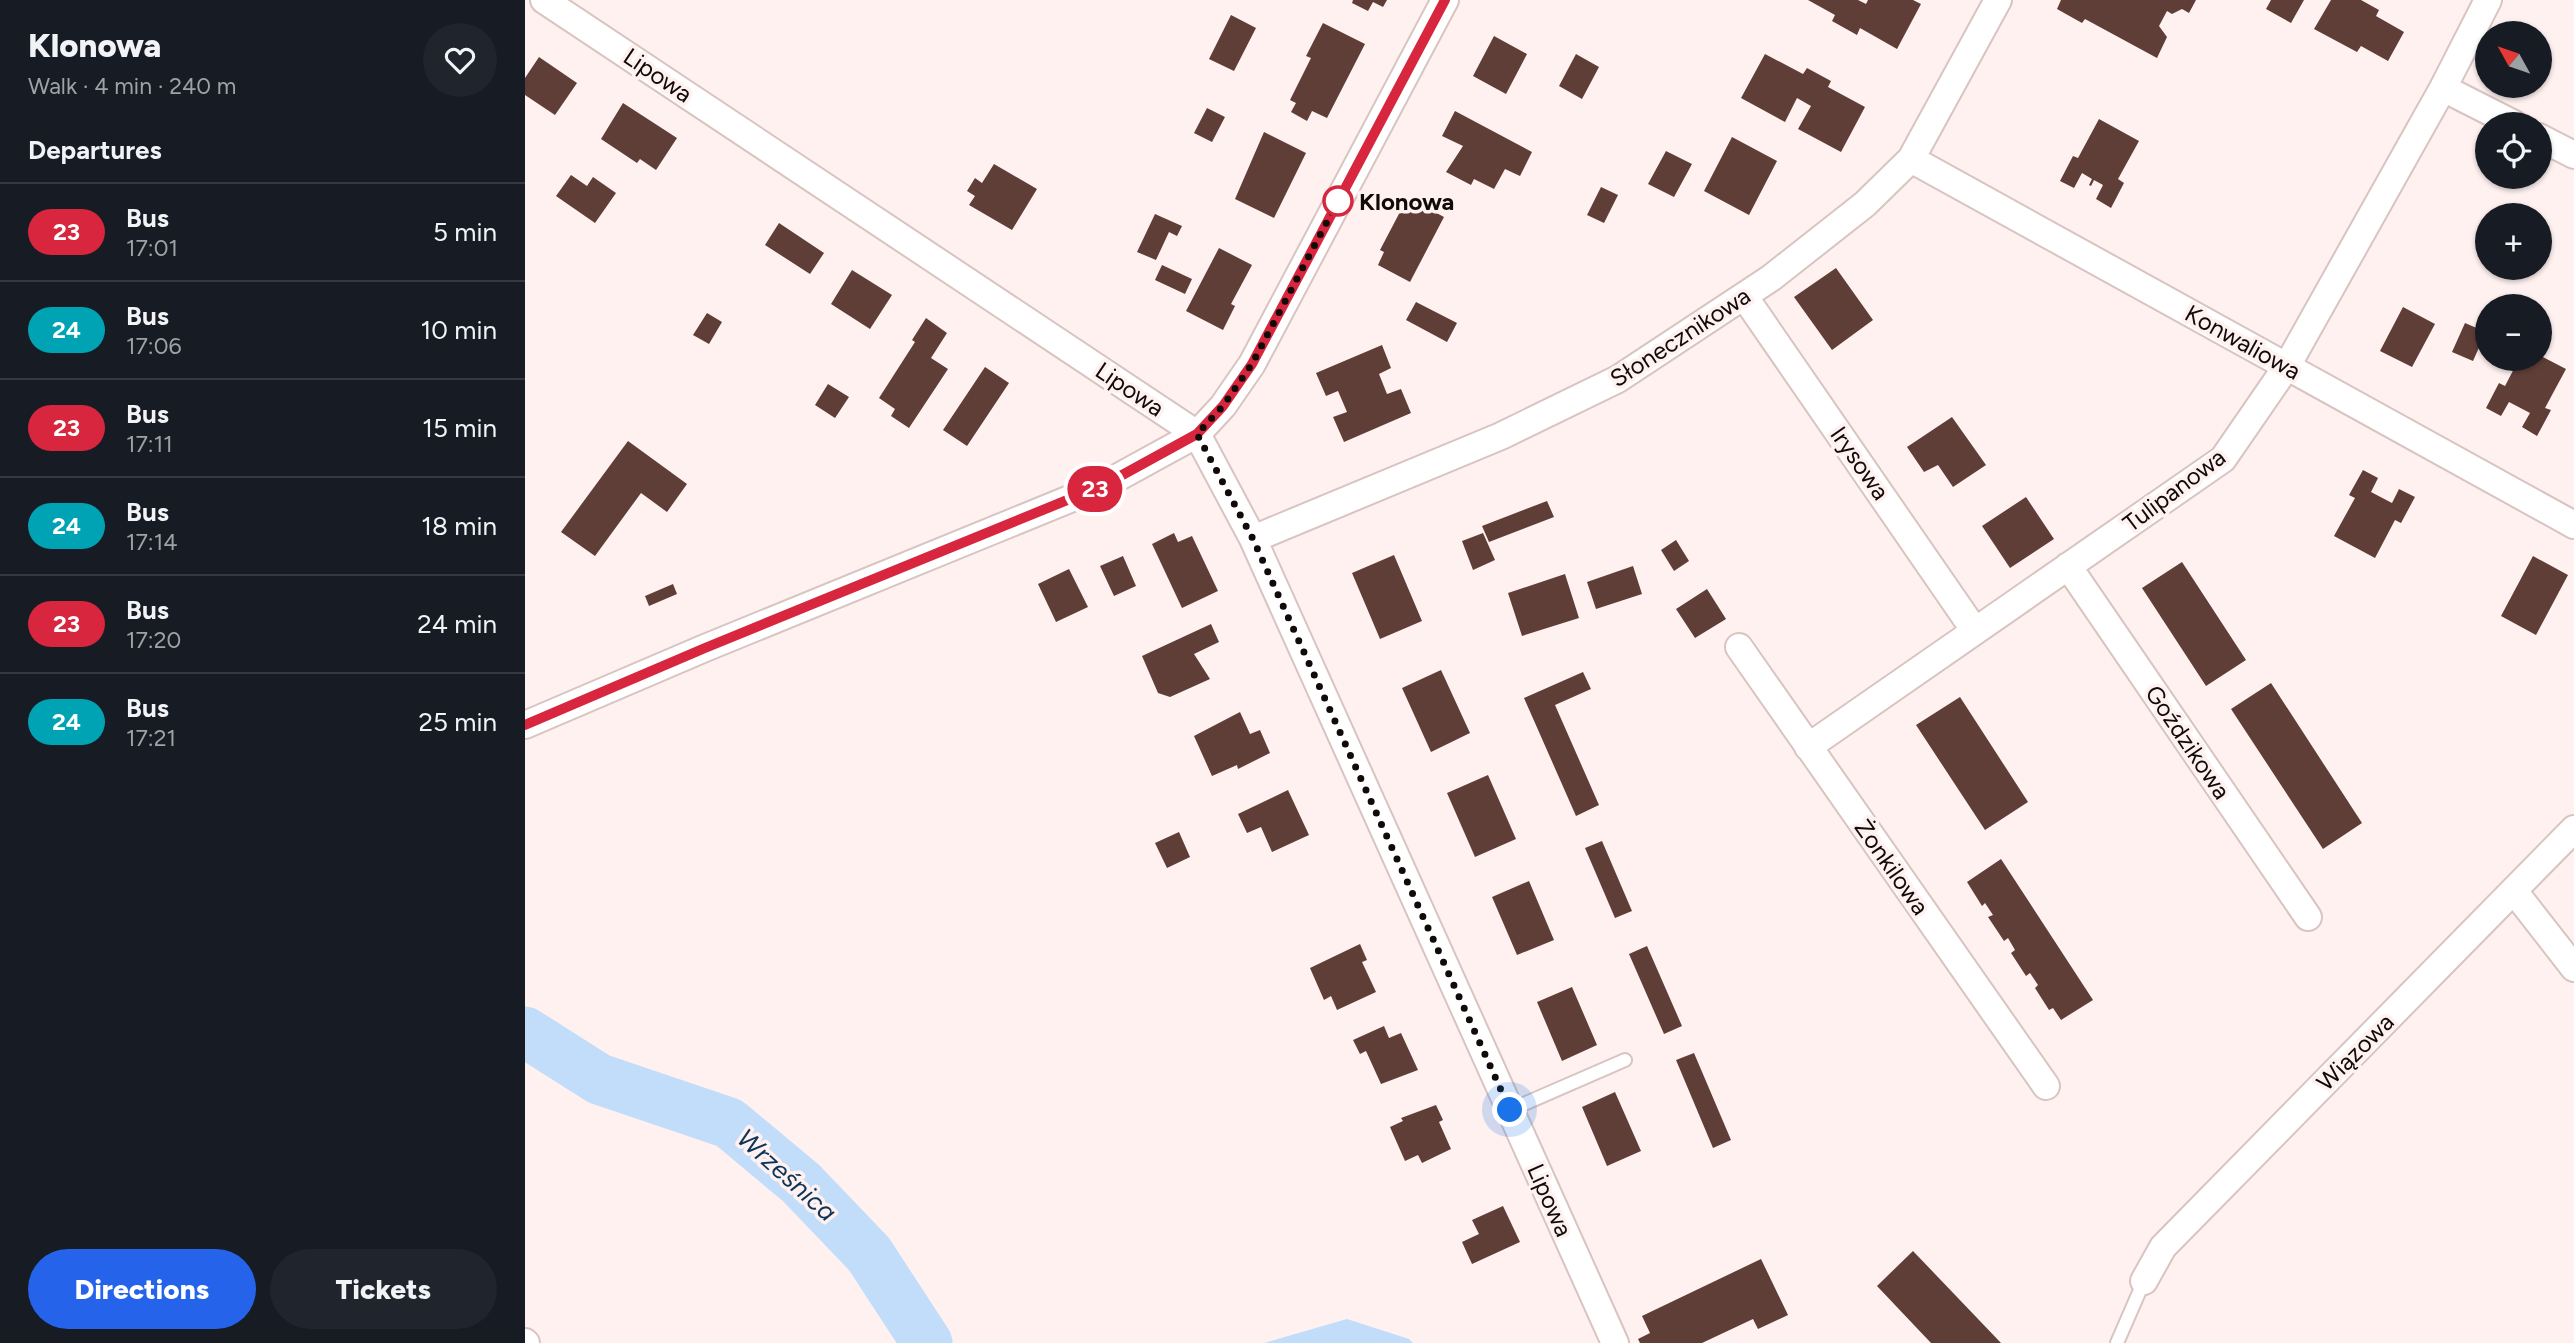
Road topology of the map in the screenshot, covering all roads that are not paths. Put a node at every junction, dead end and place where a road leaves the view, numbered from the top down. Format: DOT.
graph roads {
  1 [pos="544,0"];
  2 [pos="1445,0"];
  3 [pos="1998,0"];
  4 [pos="2480,3"];
  5 [pos="2443,88"];
  6 [pos="2490,112"];
  7 [pos="2552,144"];
  8 [pos="2574,155"];
  9 [pos="1911,159"];
  10 [pos="1744,296"];
  11 [pos="2287,366"];
  12 [pos="1197,434"];
  13 [pos="2574,525"];
  14 [pos="1253,539"];
  15 [pos="2068,566"];
  16 [pos="1975,631"];
  17 [pos="1739,647"];
  18 [pos="525,725"];
  19 [pos="1808,747"];
  20 [pos="2574,829"];
  21 [pos="2514,891"];
  22 [pos="2308,917"];
  23 [pos="2574,968"];
  24 [pos="1625,1060"];
  25 [pos="2046,1086"];
  26 [pos="1510,1110"];
  27 [pos="2144,1281"];
  28 [pos="1615,1343"];
  29 [pos="2117,1343"];
  1 -- 12 [label="street, Lipowa"];
  2 -- 12 [label="street"];
  3 -- 9 [label="street, Słonecznikowa"];
  4 -- 5 [label="street, Tulipanowa"];
  5 -- 6 [label="street"];
  5 -- 11 [label="street, Tulipanowa"];
  7 -- 8 [label="street"];
  9 -- 10 [label="street, Słonecznikowa"];
  9 -- 11 [label="street, Konwaliowa"];
  10 -- 14 [label="street, Słonecznikowa"];
  10 -- 16 [label="street, Irysowa"];
  11 -- 13 [label="street, Konwaliowa"];
  11 -- 15 [label="street, Tulipanowa"];
  12 -- 14 [label="street, Lipowa"];
  12 -- 18 [label="street"];
  14 -- 26 [label="street, Lipowa"];
  15 -- 16 [label="street, Tulipanowa"];
  15 -- 22 [label="street, Goździkowa"];
  16 -- 19 [label="street, Tulipanowa"];
  17 -- 19 [label="street, Żonkilowa"];
  19 -- 25 [label="street, Żonkilowa"];
  20 -- 21 [label="street, Wiązowa"];
  21 -- 23 [label="street"];
  21 -- 27 [label="street, Wiązowa"];
  24 -- 26 [label="lane"];
  26 -- 28 [label="street, Lipowa"];
  27 -- 29 [label="lane"];
}
